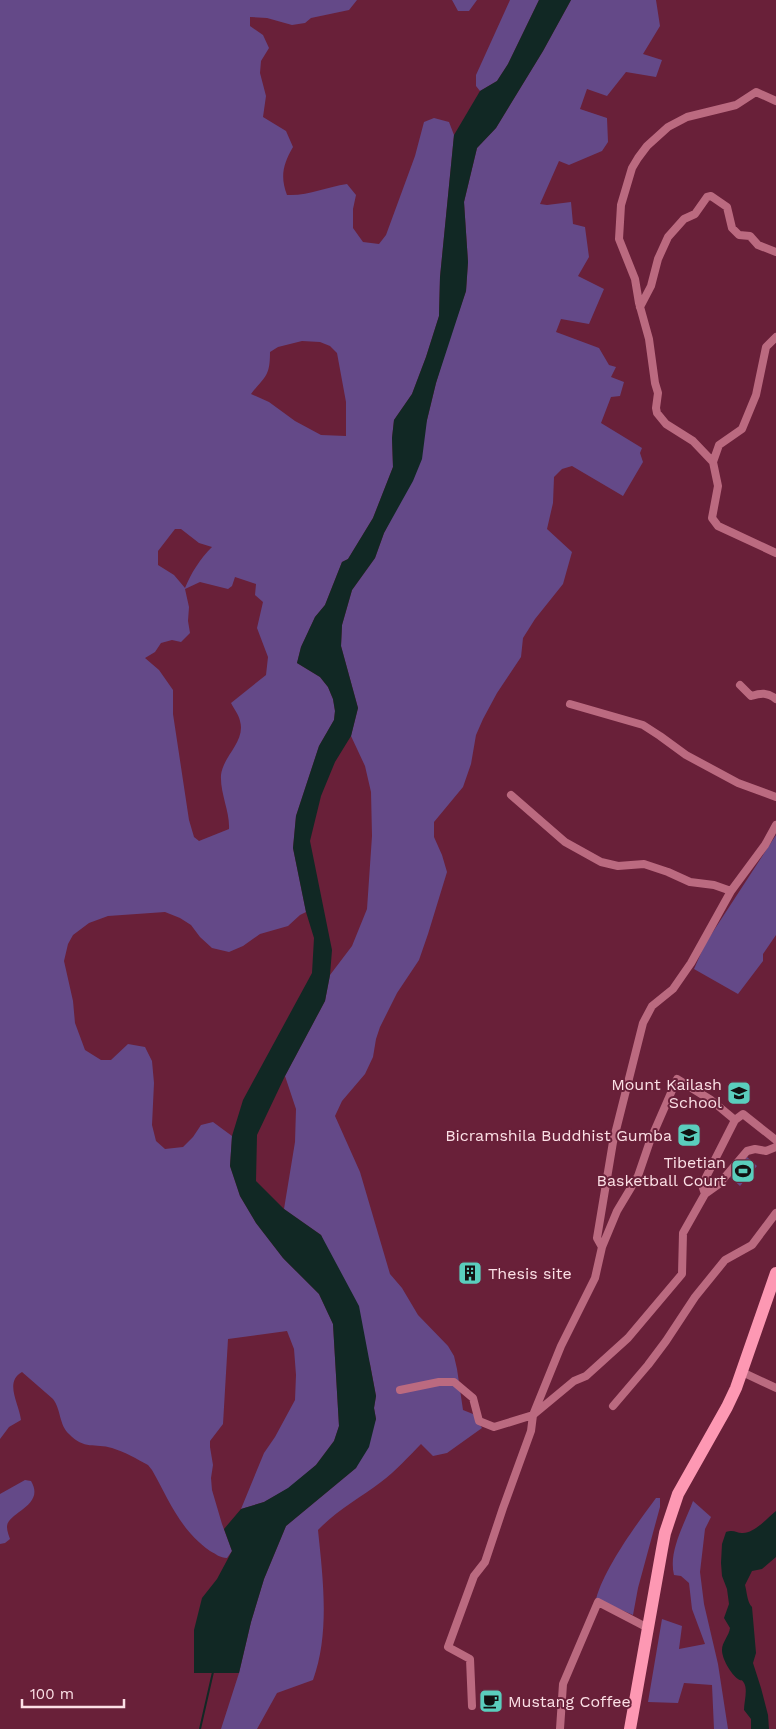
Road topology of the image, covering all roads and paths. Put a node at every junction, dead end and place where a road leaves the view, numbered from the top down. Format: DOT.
graph roads {
  1 [pos="776,101"];
  2 [pos="776,252"];
  3 [pos="640,307"];
  4 [pos="776,337"];
  5 [pos="713,462"];
  6 [pos="776,553"];
  7 [pos="740,685"];
  8 [pos="776,699"];
  9 [pos="570,704"];
  10 [pos="510,795"];
  11 [pos="776,797"];
  12 [pos="776,824"];
  13 [pos="731,891"];
  14 [pos="735,1120"];
  15 [pos="776,1140"];
  16 [pos="776,1147"];
  17 [pos="705,1194"];
  18 [pos="776,1213"];
  19 [pos="602,1247"];
  20 [pos="776,1273"];
  21 [pos="742,1372"];
  22 [pos="776,1388"];
  23 [pos="400,1390"];
  24 [pos="613,1406"];
  25 [pos="533,1415"];
  26 [pos="648,1628"];
  27 [pos="472,1706"];
  28 [pos="560,1729"];
  29 [pos="630,1729"];
  1 -- 3 [label="street"];
  2 -- 3 [label="street"];
  3 -- 5 [label="street"];
  4 -- 5 [label="street"];
  5 -- 6 [label="street"];
  7 -- 8 [label="street"];
  9 -- 11 [label="street"];
  10 -- 13 [label="street"];
  12 -- 13 [label="street"];
  13 -- 19 [label="street"];
  14 -- 15 [label="street"];
  14 -- 17 [label="street"];
  14 -- 19 [label="street"];
  16 -- 17 [label="street"];
  17 -- 25 [label="street"];
  18 -- 24 [label="street"];
  19 -- 25 [label="street"];
  20 -- 21 [label="highway"];
  21 -- 22 [label="street"];
  21 -- 26 [label="highway"];
  23 -- 25 [label="street"];
  25 -- 27 [label="street"];
  26 -- 28 [label="street"];
  26 -- 29 [label="highway"];
}
